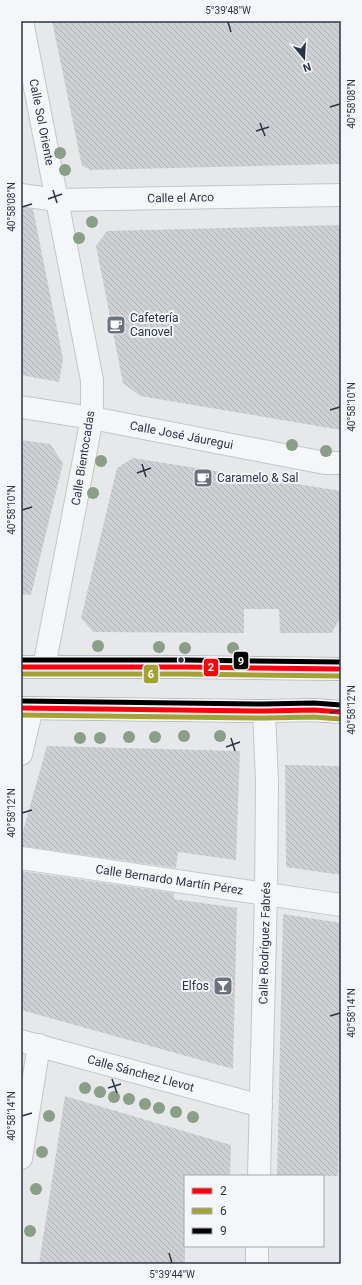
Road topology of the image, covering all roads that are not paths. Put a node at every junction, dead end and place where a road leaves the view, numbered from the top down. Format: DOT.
graph roads {
  1 [pos="22,21"];
  2 [pos="341,194"];
  3 [pos="21,195"];
  4 [pos="57,200"];
  5 [pos="21,407"];
  6 [pos="92,418"];
  7 [pos="341,463"];
  8 [pos="21,667"];
  9 [pos="44,668"];
  10 [pos="341,669"];
  11 [pos="26,708"];
  12 [pos="264,711"];
  13 [pos="341,712"];
  14 [pos="21,754"];
  15 [pos="21,858"];
  16 [pos="266,894"];
  17 [pos="341,905"];
  18 [pos="30,1043"];
  19 [pos="261,1106"];
  20 [pos="21,1158"];
  21 [pos="259,1175"];
  22 [pos="257,1247"];
  23 [pos="257,1264"];
  1 -- 4 [label="street, Calle Sol Oriente"];
  2 -- 4 [label="street, Calle el Arco"];
  3 -- 4 [label="street, Calle el Arco"];
  4 -- 6 [label="street, Calle Bientocadas"];
  5 -- 6 [label="street, Calle José Jáuregui"];
  6 -- 7 [label="street, Calle José Jáuregui"];
  6 -- 9 [label="street, Calle Bientocadas"];
  8 -- 9 [label="highway"];
  9 -- 10 [label="highway"];
  11 -- 12 [label="highway"];
  11 -- 14 [label="street"];
  12 -- 13 [label="highway"];
  12 -- 16 [label="street, Calle Rodríguez Fabrés"];
  15 -- 16 [label="street, Calle Bernardo Martín Pérez"];
  16 -- 17 [label="street, Calle Bernardo Martín Pérez"];
  16 -- 19 [label="street, Calle Rodríguez Fabrés"];
  18 -- 19 [label="street, Calle Sánchez Llevot"];
  18 -- 20 [label="street"];
  19 -- 21 [label="street, Calle Rodríguez Fabrés"];
  22 -- 23 [label="street"];
}
